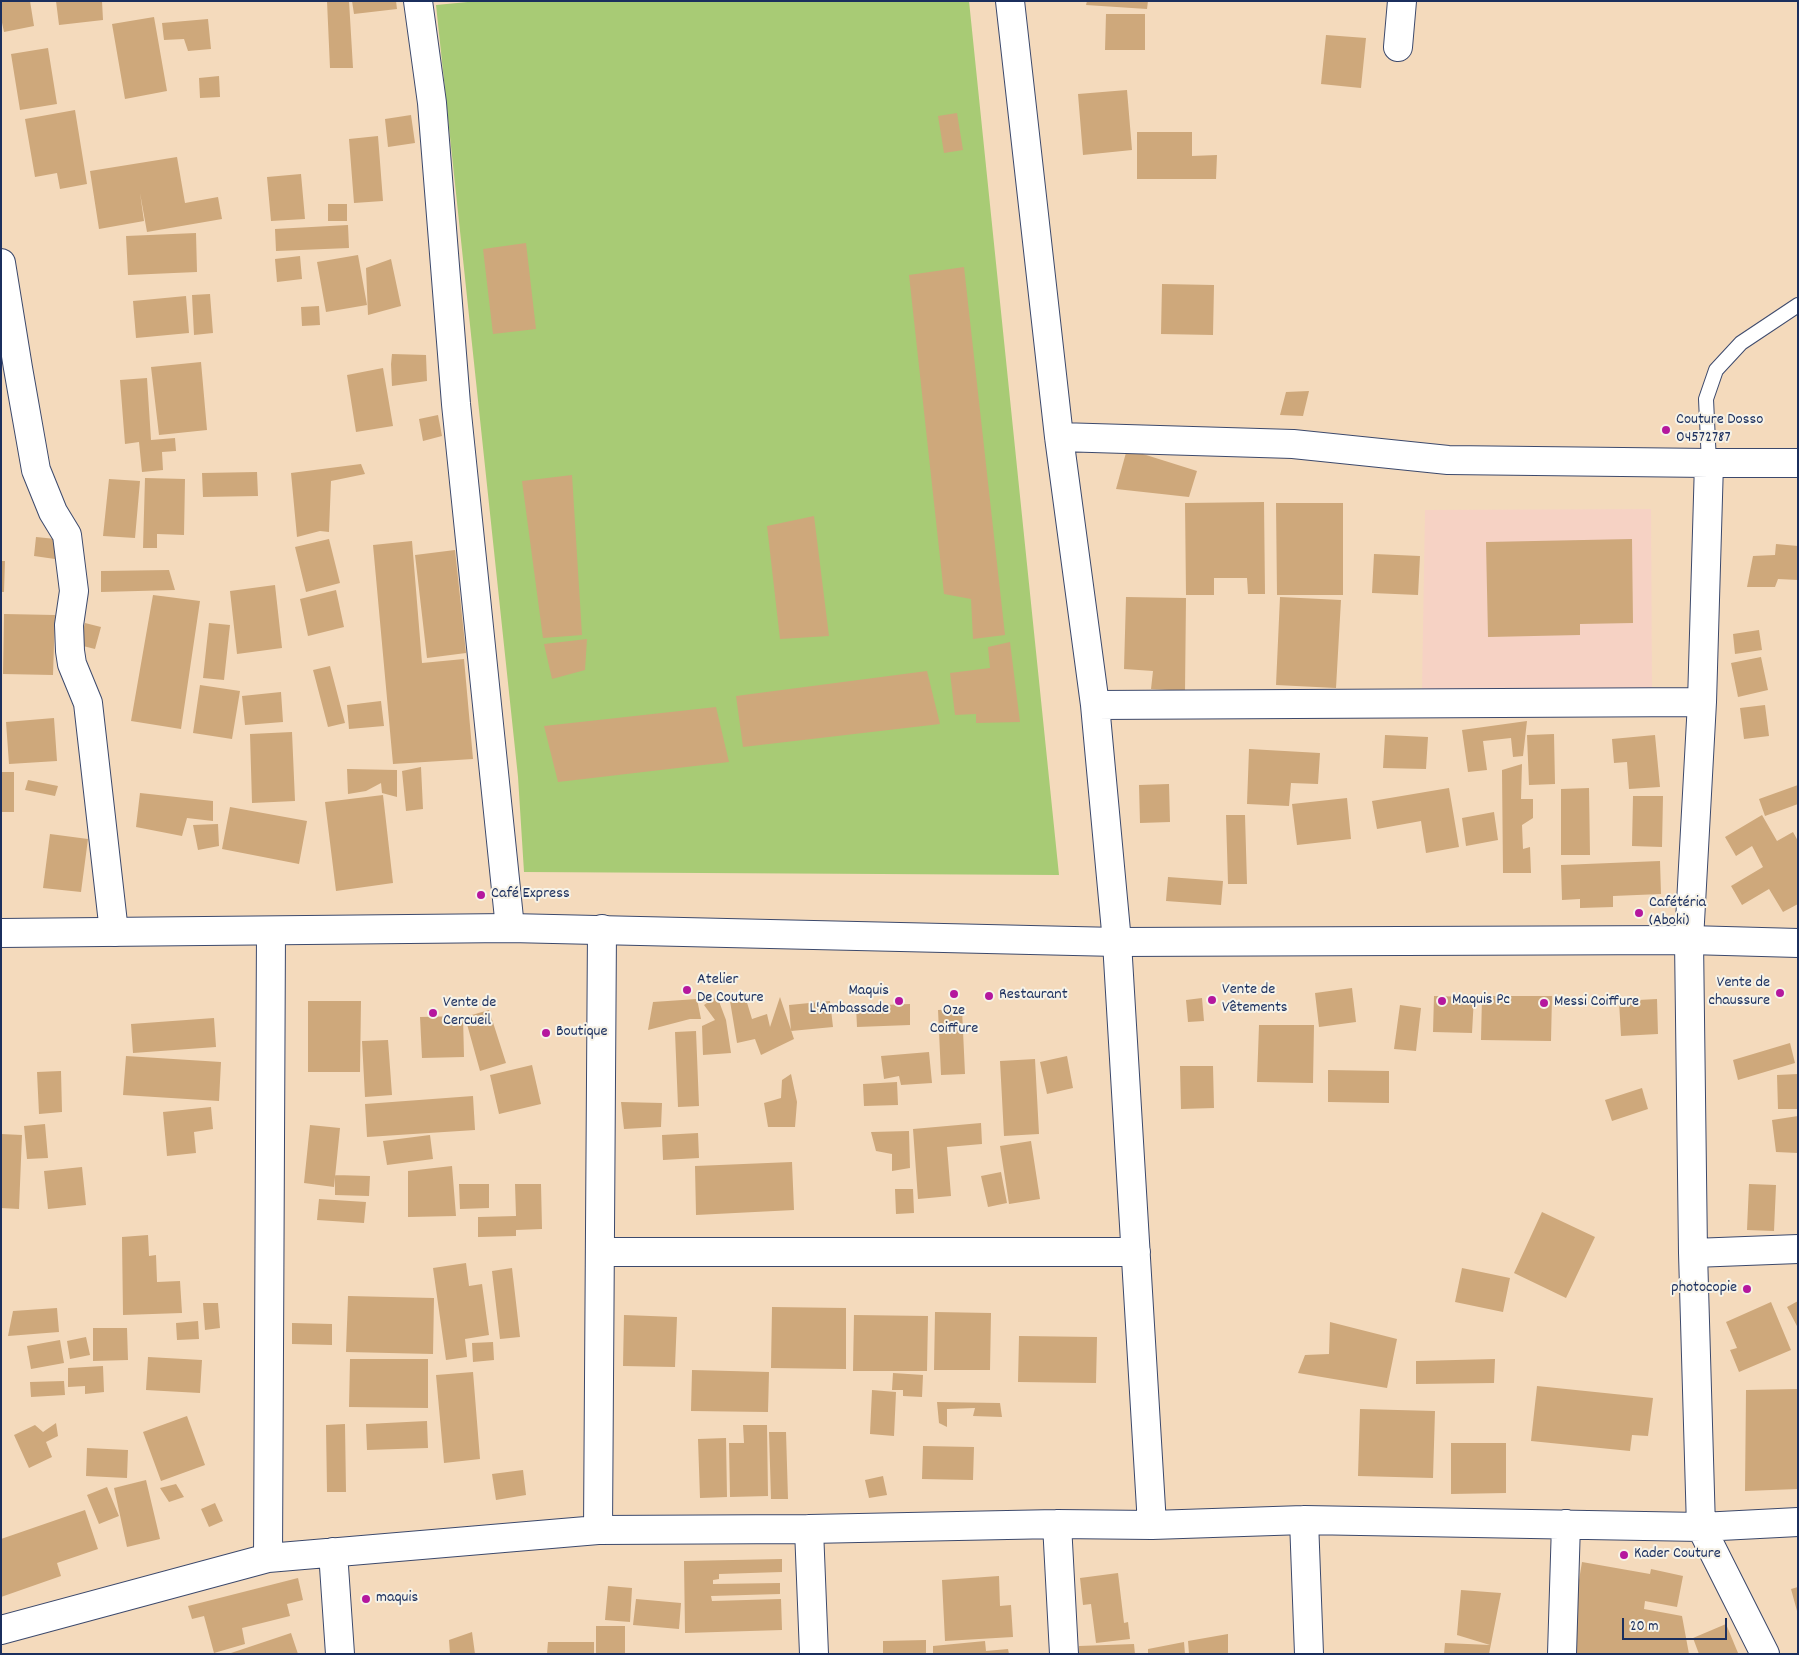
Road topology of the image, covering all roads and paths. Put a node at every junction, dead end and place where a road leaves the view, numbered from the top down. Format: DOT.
graph roads {
  1 [pos="418,1"];
  2 [pos="1010,1"];
  3 [pos="1402,1"];
  4 [pos="1398,47"];
  5 [pos="1,263"];
  6 [pos="1798,305"];
  7 [pos="1059,437"];
  8 [pos="1709,463"];
  9 [pos="1798,463"];
  10 [pos="1702,702"];
  11 [pos="1095,705"];
  12 [pos="510,928"];
  13 [pos="602,930"];
  14 [pos="271,931"];
  15 [pos="114,932"];
  16 [pos="1,933"];
  17 [pos="1689,940"];
  18 [pos="1117,942"];
  19 [pos="1798,943"];
  20 [pos="1798,1249"];
  21 [pos="600,1252"];
  22 [pos="1136,1252"];
  23 [pos="1693,1253"];
  24 [pos="1304,1520"];
  25 [pos="1798,1522"];
  26 [pos="1057,1524"];
  27 [pos="1566,1524"];
  28 [pos="1152,1525"];
  29 [pos="1701,1527"];
  30 [pos="809,1529"];
  31 [pos="598,1530"];
  32 [pos="333,1552"];
  33 [pos="268,1558"];
  34 [pos="1,1630"];
  35 [pos="340,1654"];
  36 [pos="814,1654"];
  37 [pos="1064,1654"];
  38 [pos="1310,1654"];
  39 [pos="1562,1654"];
  40 [pos="1765,1654"];
  1 -- 12 [label="street"];
  2 -- 7 [label="street"];
  3 -- 4 [label="street"];
  5 -- 15 [label="street"];
  6 -- 8 [label="lane"];
  7 -- 8 [label="street"];
  7 -- 11 [label="street"];
  8 -- 9 [label="street"];
  8 -- 10 [label="street"];
  10 -- 11 [label="street"];
  10 -- 17 [label="street"];
  11 -- 18 [label="street"];
  12 -- 13 [label="street"];
  12 -- 14 [label="street"];
  13 -- 18 [label="street"];
  13 -- 21 [label="street"];
  14 -- 15 [label="street"];
  14 -- 33 [label="street"];
  15 -- 16 [label="street"];
  17 -- 18 [label="street"];
  17 -- 19 [label="street"];
  17 -- 23 [label="street"];
  18 -- 22 [label="street"];
  20 -- 23 [label="street"];
  21 -- 22 [label="street"];
  21 -- 31 [label="street"];
  22 -- 28 [label="street"];
  23 -- 29 [label="street"];
  24 -- 27 [label="street"];
  24 -- 28 [label="street"];
  24 -- 38 [label="street"];
  25 -- 29 [label="street"];
  26 -- 28 [label="street"];
  26 -- 30 [label="street"];
  26 -- 37 [label="street"];
  27 -- 29 [label="street"];
  27 -- 39 [label="street"];
  29 -- 40 [label="street"];
  30 -- 31 [label="street"];
  30 -- 36 [label="street"];
  31 -- 32 [label="street"];
  32 -- 33 [label="street"];
  32 -- 35 [label="street"];
  33 -- 34 [label="street"];
}
